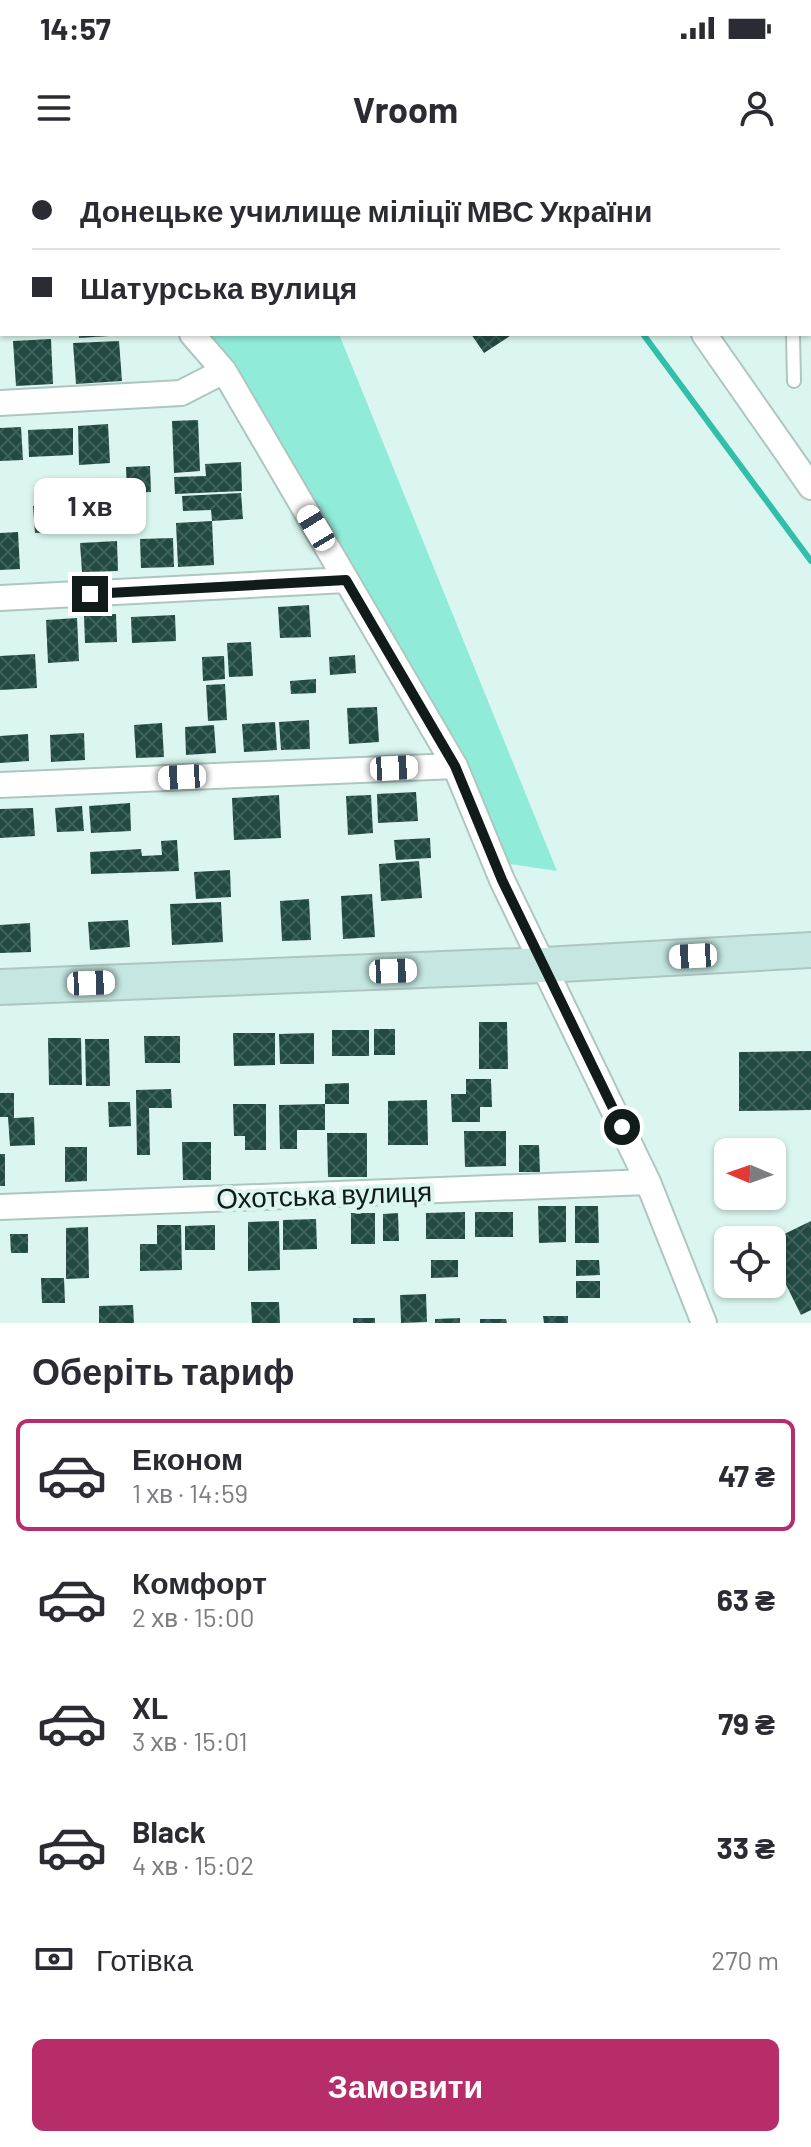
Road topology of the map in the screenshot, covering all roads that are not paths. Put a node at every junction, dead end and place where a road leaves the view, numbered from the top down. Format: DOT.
graph roads {
  1 [pos="194,336"];
  2 [pos="705,336"];
  3 [pos="793,336"];
  4 [pos="224,371"];
  5 [pos="794,381"];
  6 [pos="0,403"];
  7 [pos="811,487"];
  8 [pos="346,580"];
  9 [pos="0,598"];
  10 [pos="455,766"];
  11 [pos="0,785"];
  12 [pos="811,950"];
  13 [pos="544,965"];
  14 [pos="0,987"];
  15 [pos="648,1182"];
  16 [pos="0,1207"];
  17 [pos="704,1323"];
  1 -- 4 [label="street"];
  2 -- 7 [label="street"];
  3 -- 5 [label="lane"];
  4 -- 6 [label="street"];
  4 -- 8 [label="street"];
  8 -- 9 [label="street"];
  8 -- 10 [label="street"];
  10 -- 11 [label="street"];
  10 -- 13 [label="street"];
  12 -- 13 [label="main road"];
  13 -- 14 [label="main road"];
  13 -- 15 [label="street"];
  15 -- 16 [label="street, Охотська вулиця"];
  15 -- 17 [label="street"];
}
